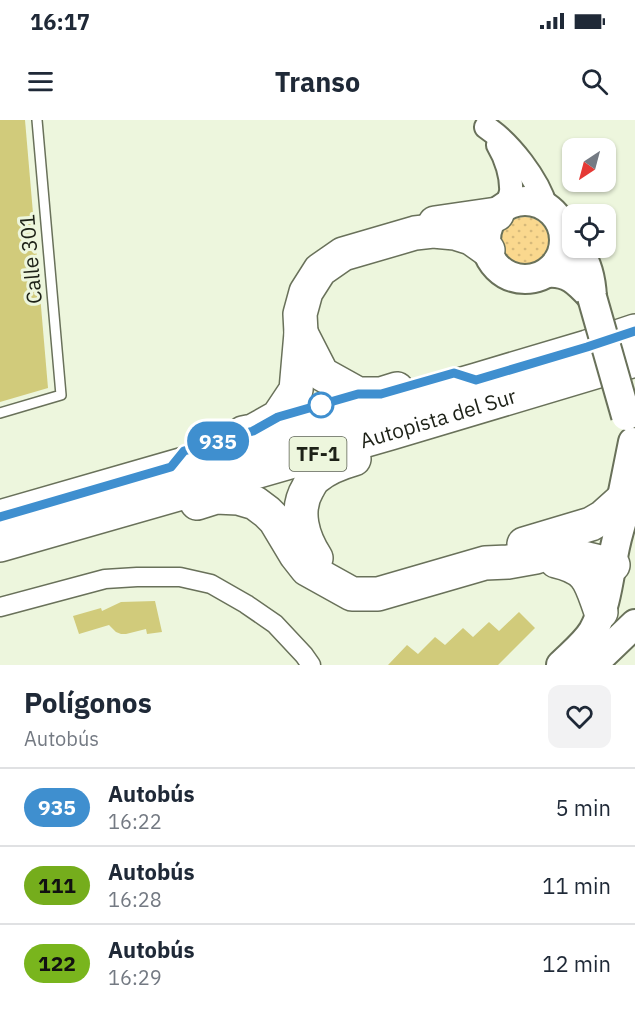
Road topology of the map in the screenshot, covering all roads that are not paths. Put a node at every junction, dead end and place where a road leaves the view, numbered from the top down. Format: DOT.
graph roads {
  1 [pos="37,120"];
  2 [pos="483,123"];
  3 [pos="502,210"];
  4 [pos="562,226"];
  5 [pos="562,228"];
  6 [pos="415,233"];
  7 [pos="488,250"];
  8 [pos="562,254"];
  9 [pos="583,258"];
  10 [pos="547,273"];
  11 [pos="592,297"];
  12 [pos="635,331"];
  13 [pos="301,333"];
  14 [pos="635,360"];
  15 [pos="476,380"];
  16 [pos="358,394"];
  17 [pos="0,413"];
  18 [pos="278,417"];
  19 [pos="631,428"];
  20 [pos="392,433"];
  21 [pos="171,467"];
  22 [pos="153,500"];
  23 [pos="627,500"];
  24 [pos="0,517"];
  25 [pos="0,545"];
  26 [pos="536,557"];
  27 [pos="485,563"];
  28 [pos="624,568"];
  29 [pos="325,579"];
  30 [pos="0,608"];
  31 [pos="602,612"];
  32 [pos="635,625"];
  33 [pos="310,665"];
  34 [pos="561,665"];
  35 [pos="592,665"];
  1 -- 17 [label="lane, Calle 301"];
  2 -- 3 [label="street"];
  2 -- 4 [label="street"];
  3 -- 5 [label="main road"];
  3 -- 6 [label="highway"];
  3 -- 7 [label="main road"];
  6 -- 7 [label="highway"];
  6 -- 13 [label="highway"];
  7 -- 10 [label="main road"];
  8 -- 10 [label="main road"];
  9 -- 11 [label="main road"];
  10 -- 11 [label="main road"];
  11 -- 19 [label="main road, bridge"];
  12 -- 15 [label="highway, Autopista del Sur / TF-1"];
  13 -- 16 [label="highway"];
  13 -- 18 [label="highway"];
  14 -- 20 [label="highway, Autopista del Sur / TF-1"];
  15 -- 16 [label="highway"];
  15 -- 21 [label="highway, Autopista del Sur / TF-1"];
  16 -- 18 [label="lane"];
  18 -- 21 [label="highway"];
  19 -- 23 [label="main road"];
  20 -- 22 [label="highway, Autopista del Sur / TF-1"];
  20 -- 29 [label="highway"];
  21 -- 24 [label="highway, Autopista del Sur / TF-1"];
  22 -- 25 [label="highway, Autopista del Sur / TF-1"];
  22 -- 29 [label="highway"];
  23 -- 27 [label="highway"];
  23 -- 28 [label="main road"];
  26 -- 27 [label="highway"];
  26 -- 28 [label="highway"];
  26 -- 31 [label="highway"];
  27 -- 29 [label="highway"];
  28 -- 31 [label="main road"];
  30 -- 33 [label="street"];
  31 -- 34 [label="main road"];
  32 -- 35 [label="main road"];
}
